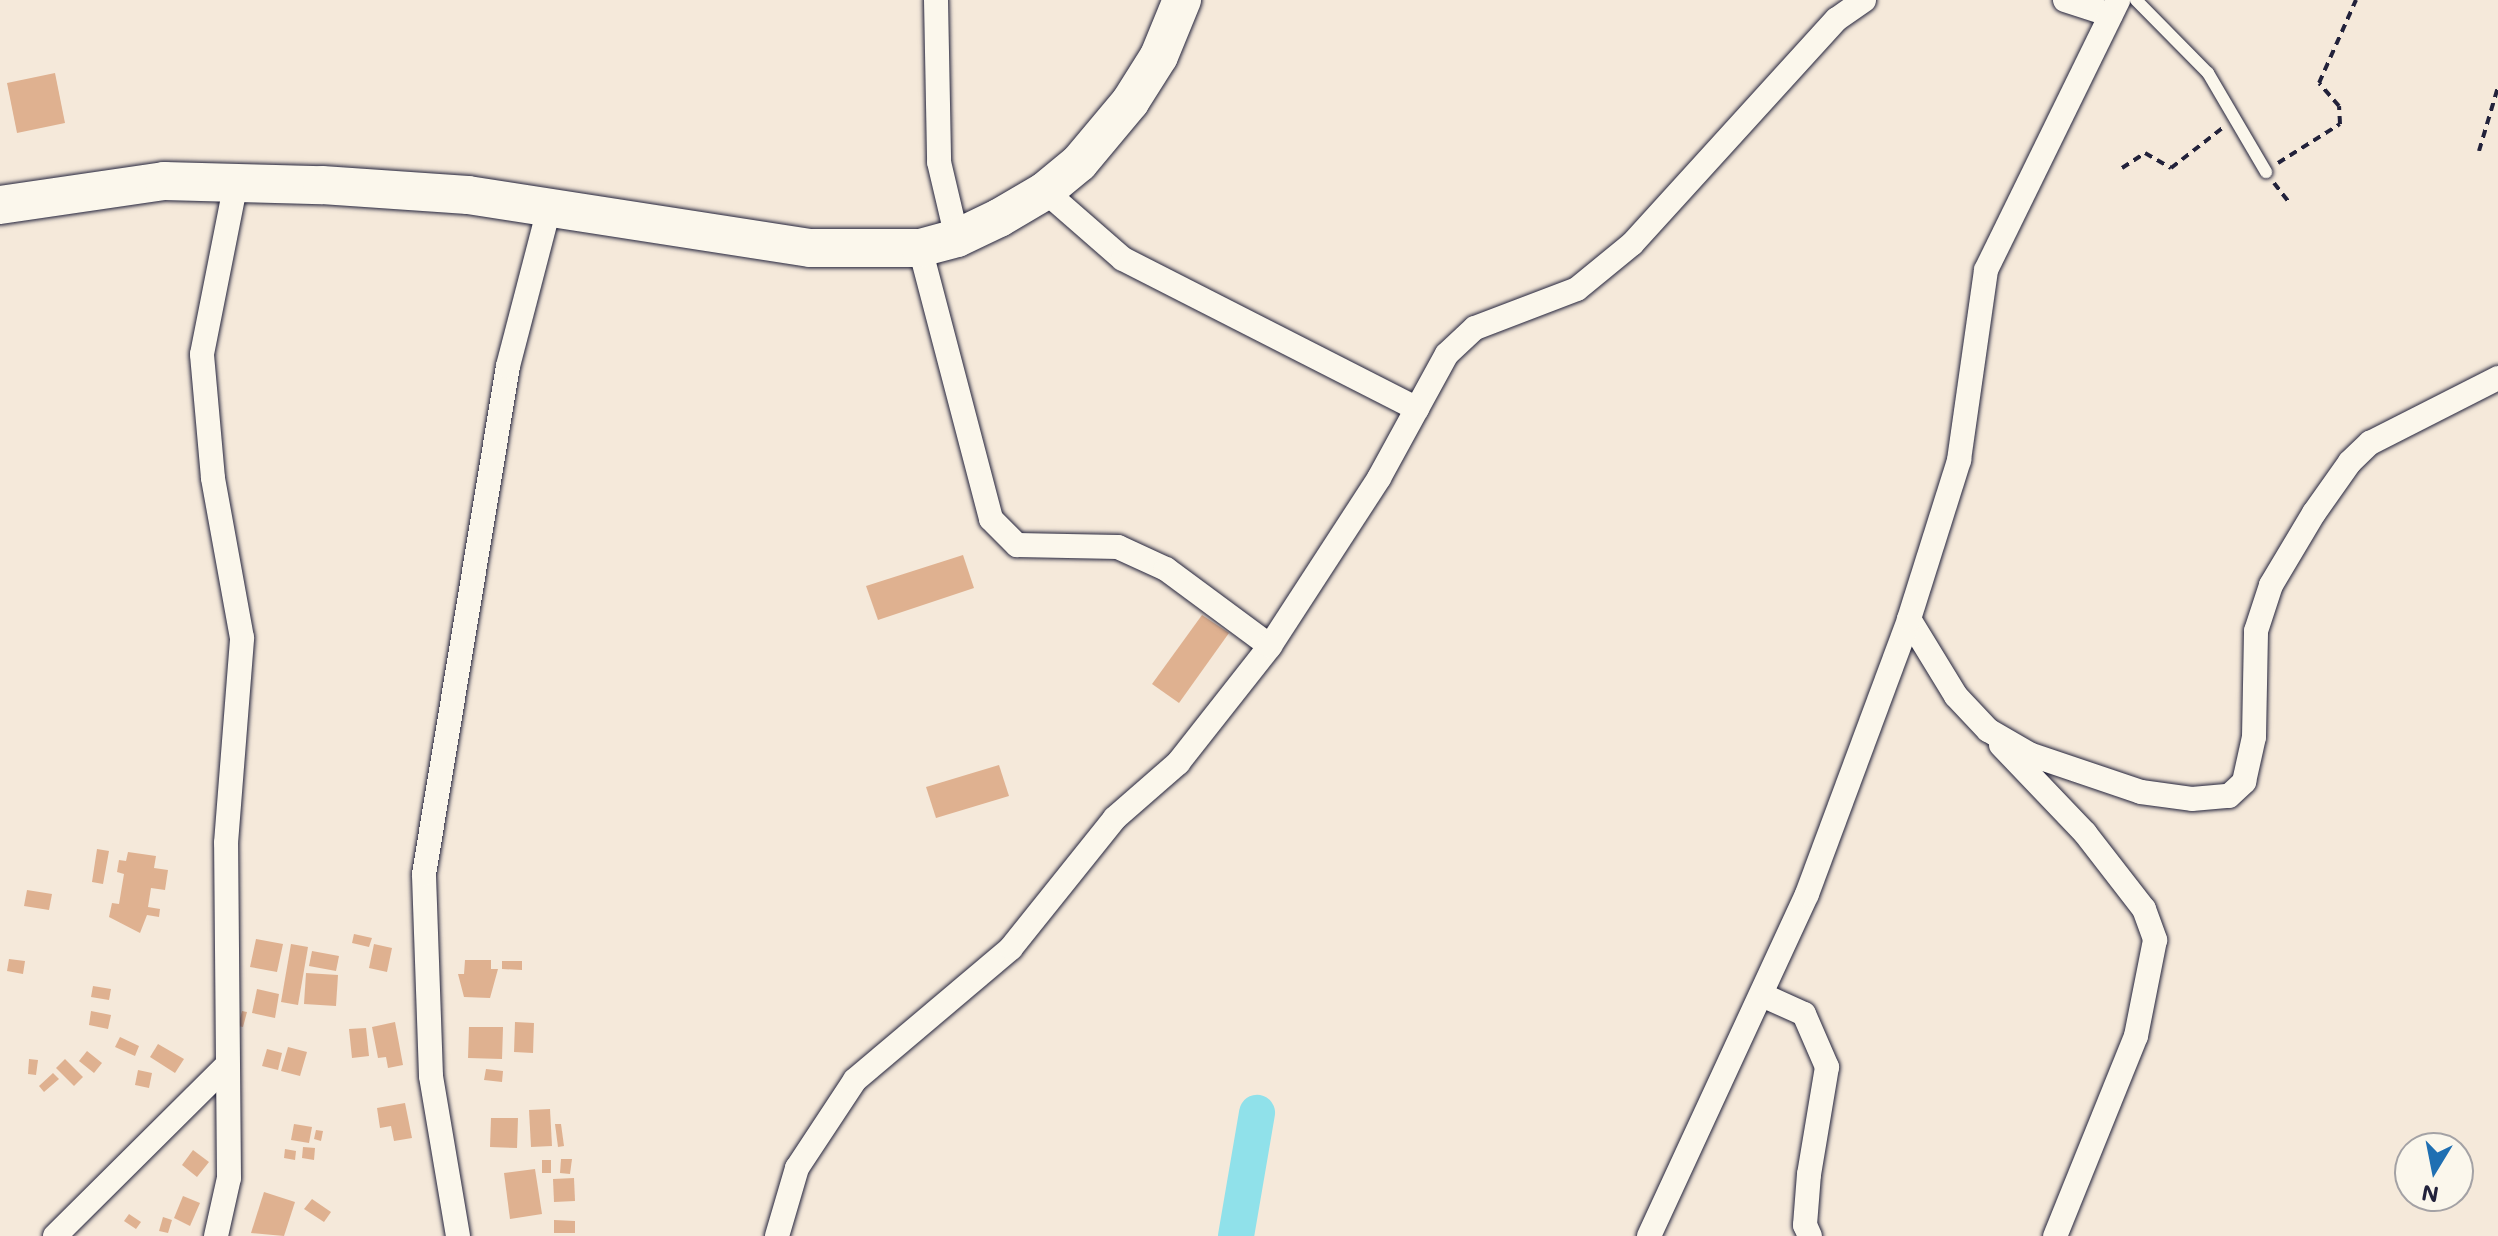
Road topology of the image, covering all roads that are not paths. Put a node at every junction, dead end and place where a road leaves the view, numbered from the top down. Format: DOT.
graph roads {
  1 [pos="936,0"];
  2 [pos="1182,0"];
  3 [pos="1864,0"];
  4 [pos="2065,0"];
  5 [pos="2136,0"];
  6 [pos="2115,8"];
  7 [pos="2266,172"];
  8 [pos="236,183"];
  9 [pos="1045,191"];
  10 [pos="0,205"];
  11 [pos="550,205"];
  12 [pos="957,238"];
  13 [pos="920,248"];
  14 [pos="2498,378"];
  15 [pos="1417,409"];
  16 [pos="1909,619"];
  17 [pos="1270,646"];
  18 [pos="1988,730"];
  19 [pos="1762,995"];
  20 [pos="227,1065"];
  21 [pos="55,1236"];
  22 [pos="216,1236"];
  23 [pos="458,1236"];
  24 [pos="777,1236"];
  25 [pos="1649,1236"];
  26 [pos="1810,1236"];
  27 [pos="2055,1236"];
  1 -- 12 [label="street"];
  2 -- 9 [label="main road"];
  3 -- 15 [label="street"];
  4 -- 6 [label="street"];
  5 -- 7 [label="lane"];
  6 -- 16 [label="street"];
  8 -- 10 [label="main road"];
  8 -- 11 [label="main road"];
  8 -- 20 [label="street"];
  9 -- 12 [label="main road"];
  9 -- 15 [label="street"];
  11 -- 13 [label="main road"];
  11 -- 23 [label="street"];
  12 -- 13 [label="main road"];
  13 -- 17 [label="street"];
  14 -- 18 [label="street"];
  15 -- 17 [label="street"];
  16 -- 18 [label="street"];
  16 -- 19 [label="street"];
  17 -- 24 [label="street"];
  18 -- 27 [label="street"];
  19 -- 25 [label="street"];
  19 -- 26 [label="street"];
  20 -- 21 [label="street"];
  20 -- 22 [label="street"];
}
